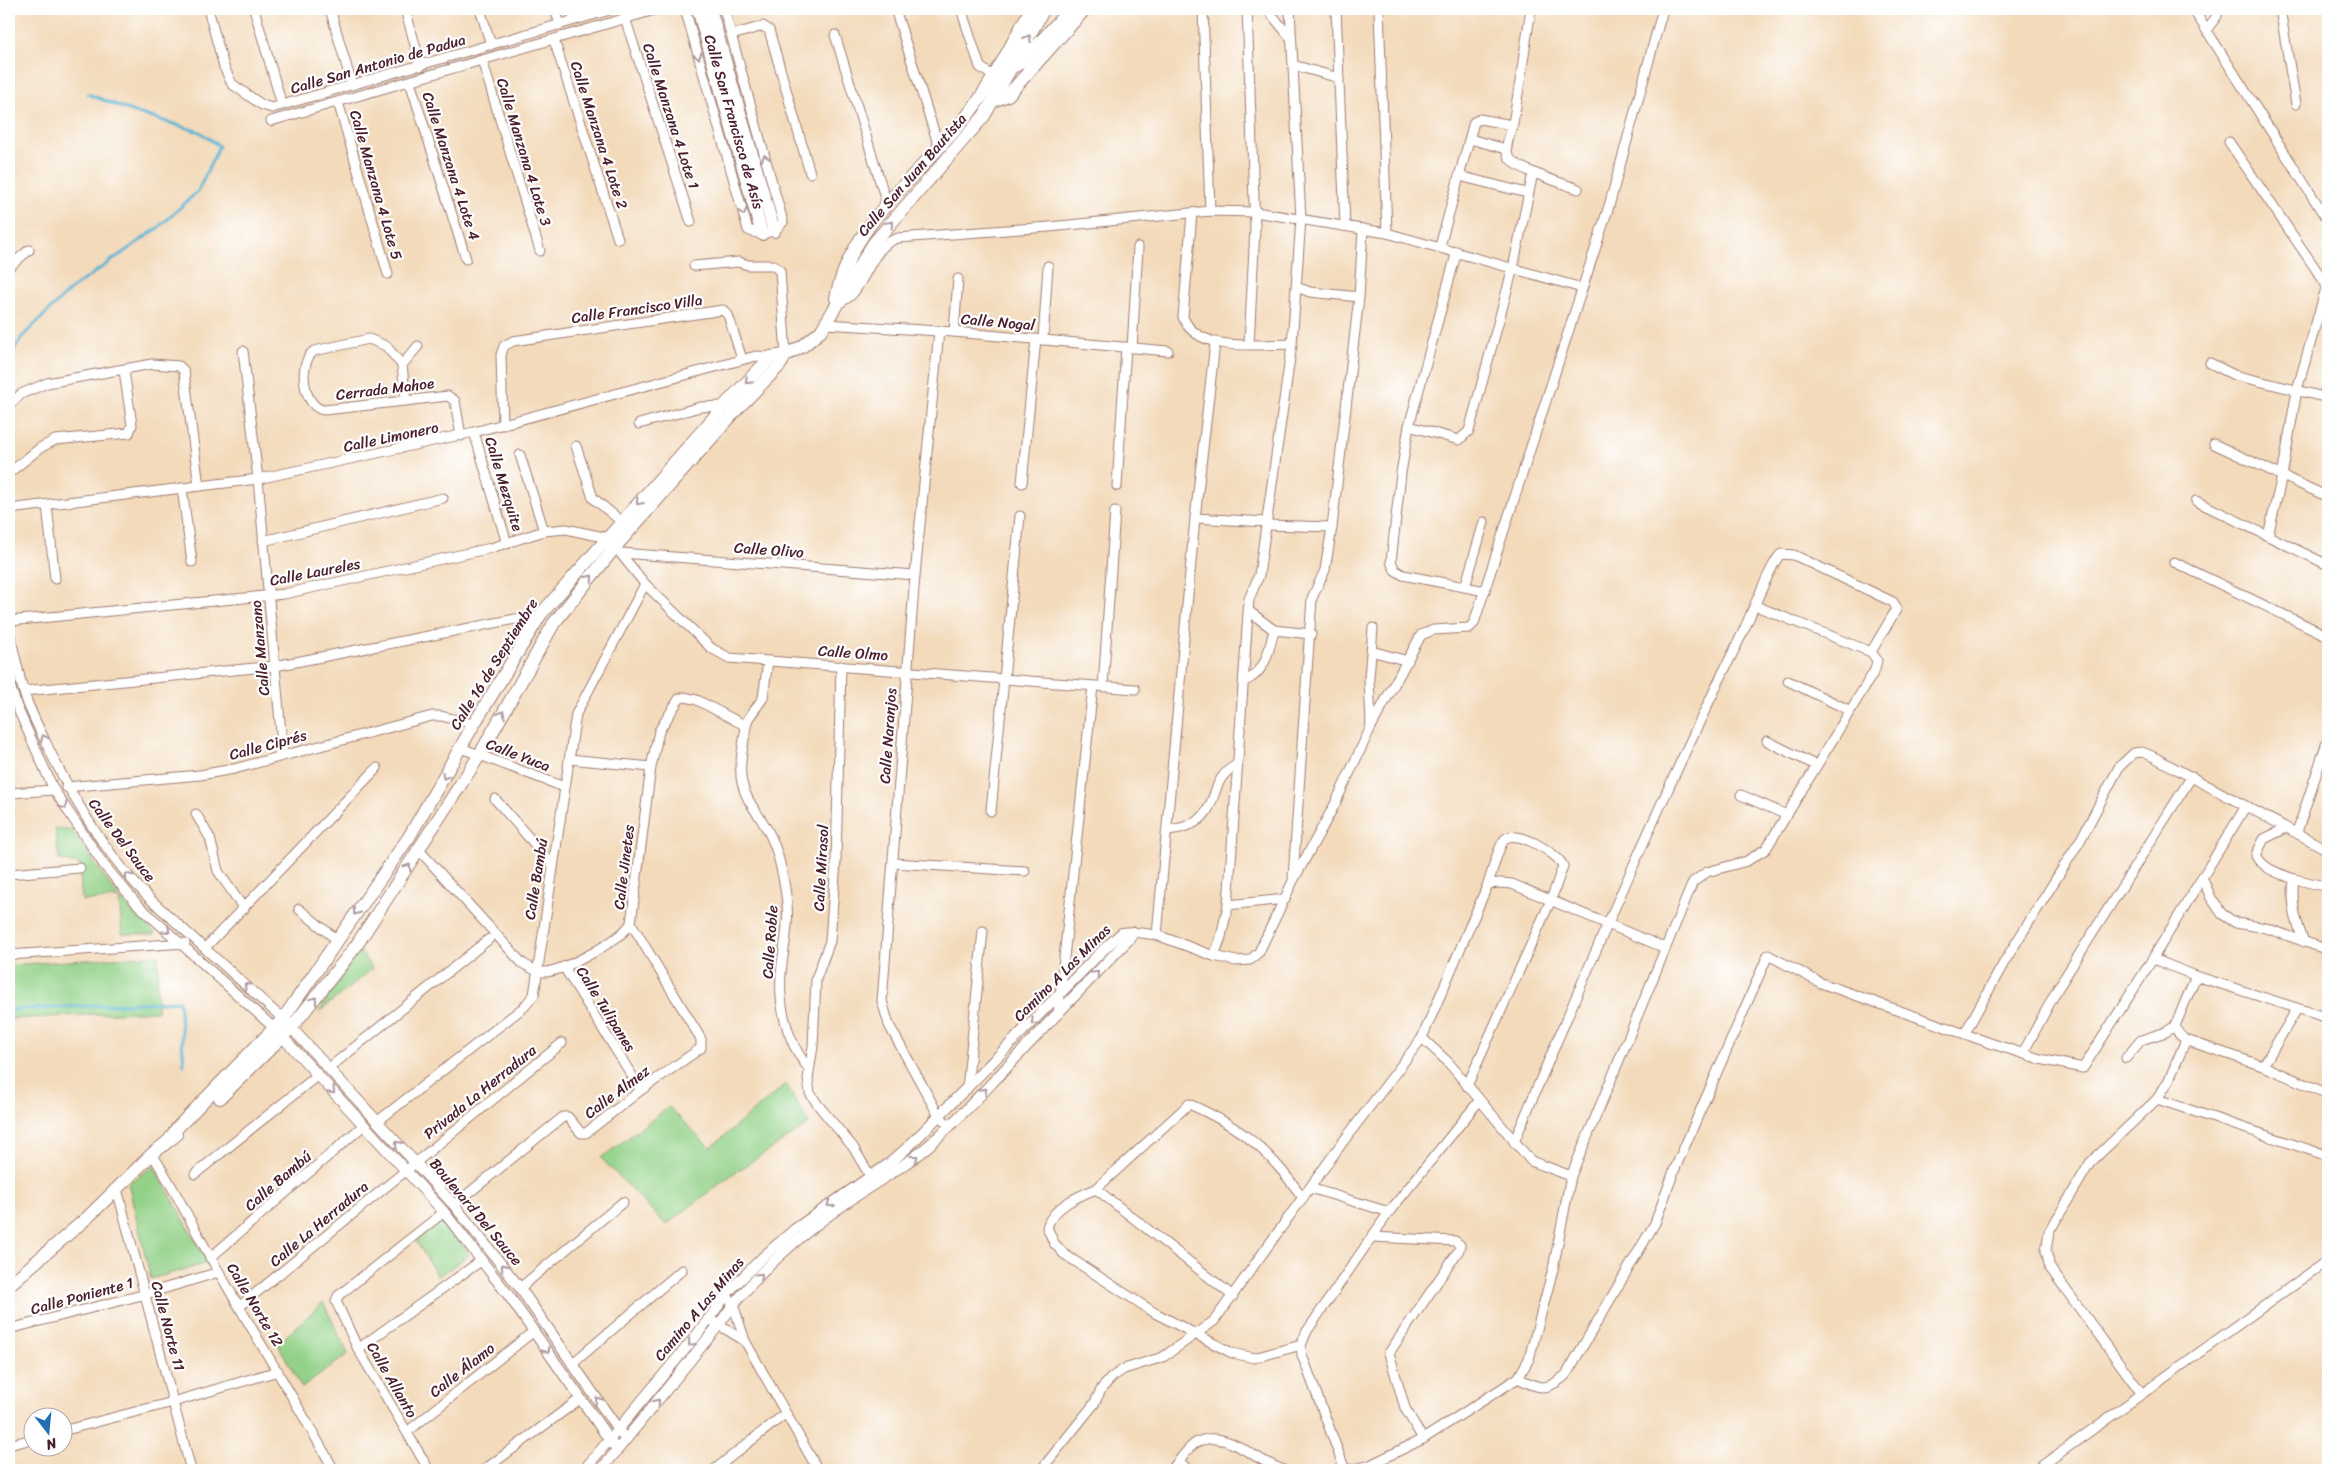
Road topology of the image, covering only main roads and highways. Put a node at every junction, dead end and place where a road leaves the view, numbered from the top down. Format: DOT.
graph roads {
  1 [pos="698,9"];
  2 [pos="710,9"];
  3 [pos="1032,9"];
  4 [pos="1044,9"];
  5 [pos="1070,9"];
  6 [pos="1085,9"];
  7 [pos="1010,70"];
  8 [pos="993,101"];
  9 [pos="834,308"];
  10 [pos="786,355"];
  11 [pos="615,546"];
  12 [pos="283,1028"];
  13 [pos="9,1285"];
  1 -- 2 [label="main road, Calle San Francisco de Asís"];
  3 -- 9 [label="main road, Calle San Juan Bautista"];
  7 -- 4 [label="main road, Calle San Juan Bautista, one-way"];
  5 -- 7 [label="main road"];
  6 -- 8 [label="main road"];
  7 -- 8 [label="main road, Calle San Juan Bautista"];
  9 -- 8 [label="main road, Calle San Juan Bautista, one-way"];
  9 -- 10 [label="main road, Calle 16 de Septiembre"];
  10 -- 11 [label="main road, Calle 16 de Septiembre"];
  10 -- 11 [label="main road, Calle 16 de Septiembre, one-way"];
  12 -- 11 [label="main road, Calle 16 de Septiembre, one-way"];
  11 -- 12 [label="main road, Calle 16 de Septiembre, one-way"];
  12 -- 13 [label="main road"];
}
